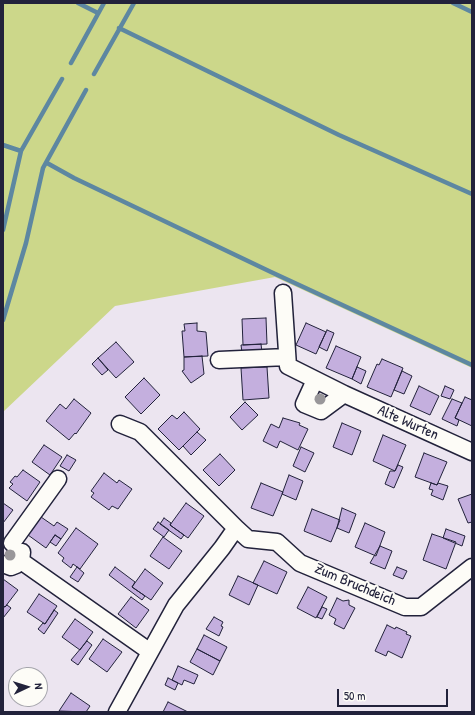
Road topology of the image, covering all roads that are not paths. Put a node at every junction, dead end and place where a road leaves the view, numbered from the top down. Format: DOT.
graph roads {
  1 [pos="283,293"];
  2 [pos="287,357"];
  3 [pos="219,360"];
  4 [pos="315,380"];
  5 [pos="344,394"];
  6 [pos="120,424"];
  7 [pos="472,452"];
  8 [pos="58,479"];
  9 [pos="236,528"];
  10 [pos="7,545"];
  11 [pos="21,561"];
  12 [pos="3,564"];
  13 [pos="472,567"];
  14 [pos="149,651"];
  15 [pos="116,712"];
  1 -- 2 [label="street"];
  2 -- 3 [label="street"];
  2 -- 4 [label="street, Alte Wurten"];
  4 -- 5 [label="street, Alte Wurten"];
  4 -- 5 [label="street"];
  5 -- 7 [label="street, Alte Wurten"];
  6 -- 9 [label="street, Zum Bruchdeich"];
  8 -- 10 [label="street"];
  9 -- 13 [label="street, Zum Bruchdeich"];
  9 -- 14 [label="street"];
  10 -- 11 [label="street"];
  11 -- 12 [label="street"];
  11 -- 14 [label="street"];
  14 -- 15 [label="street"];
}
